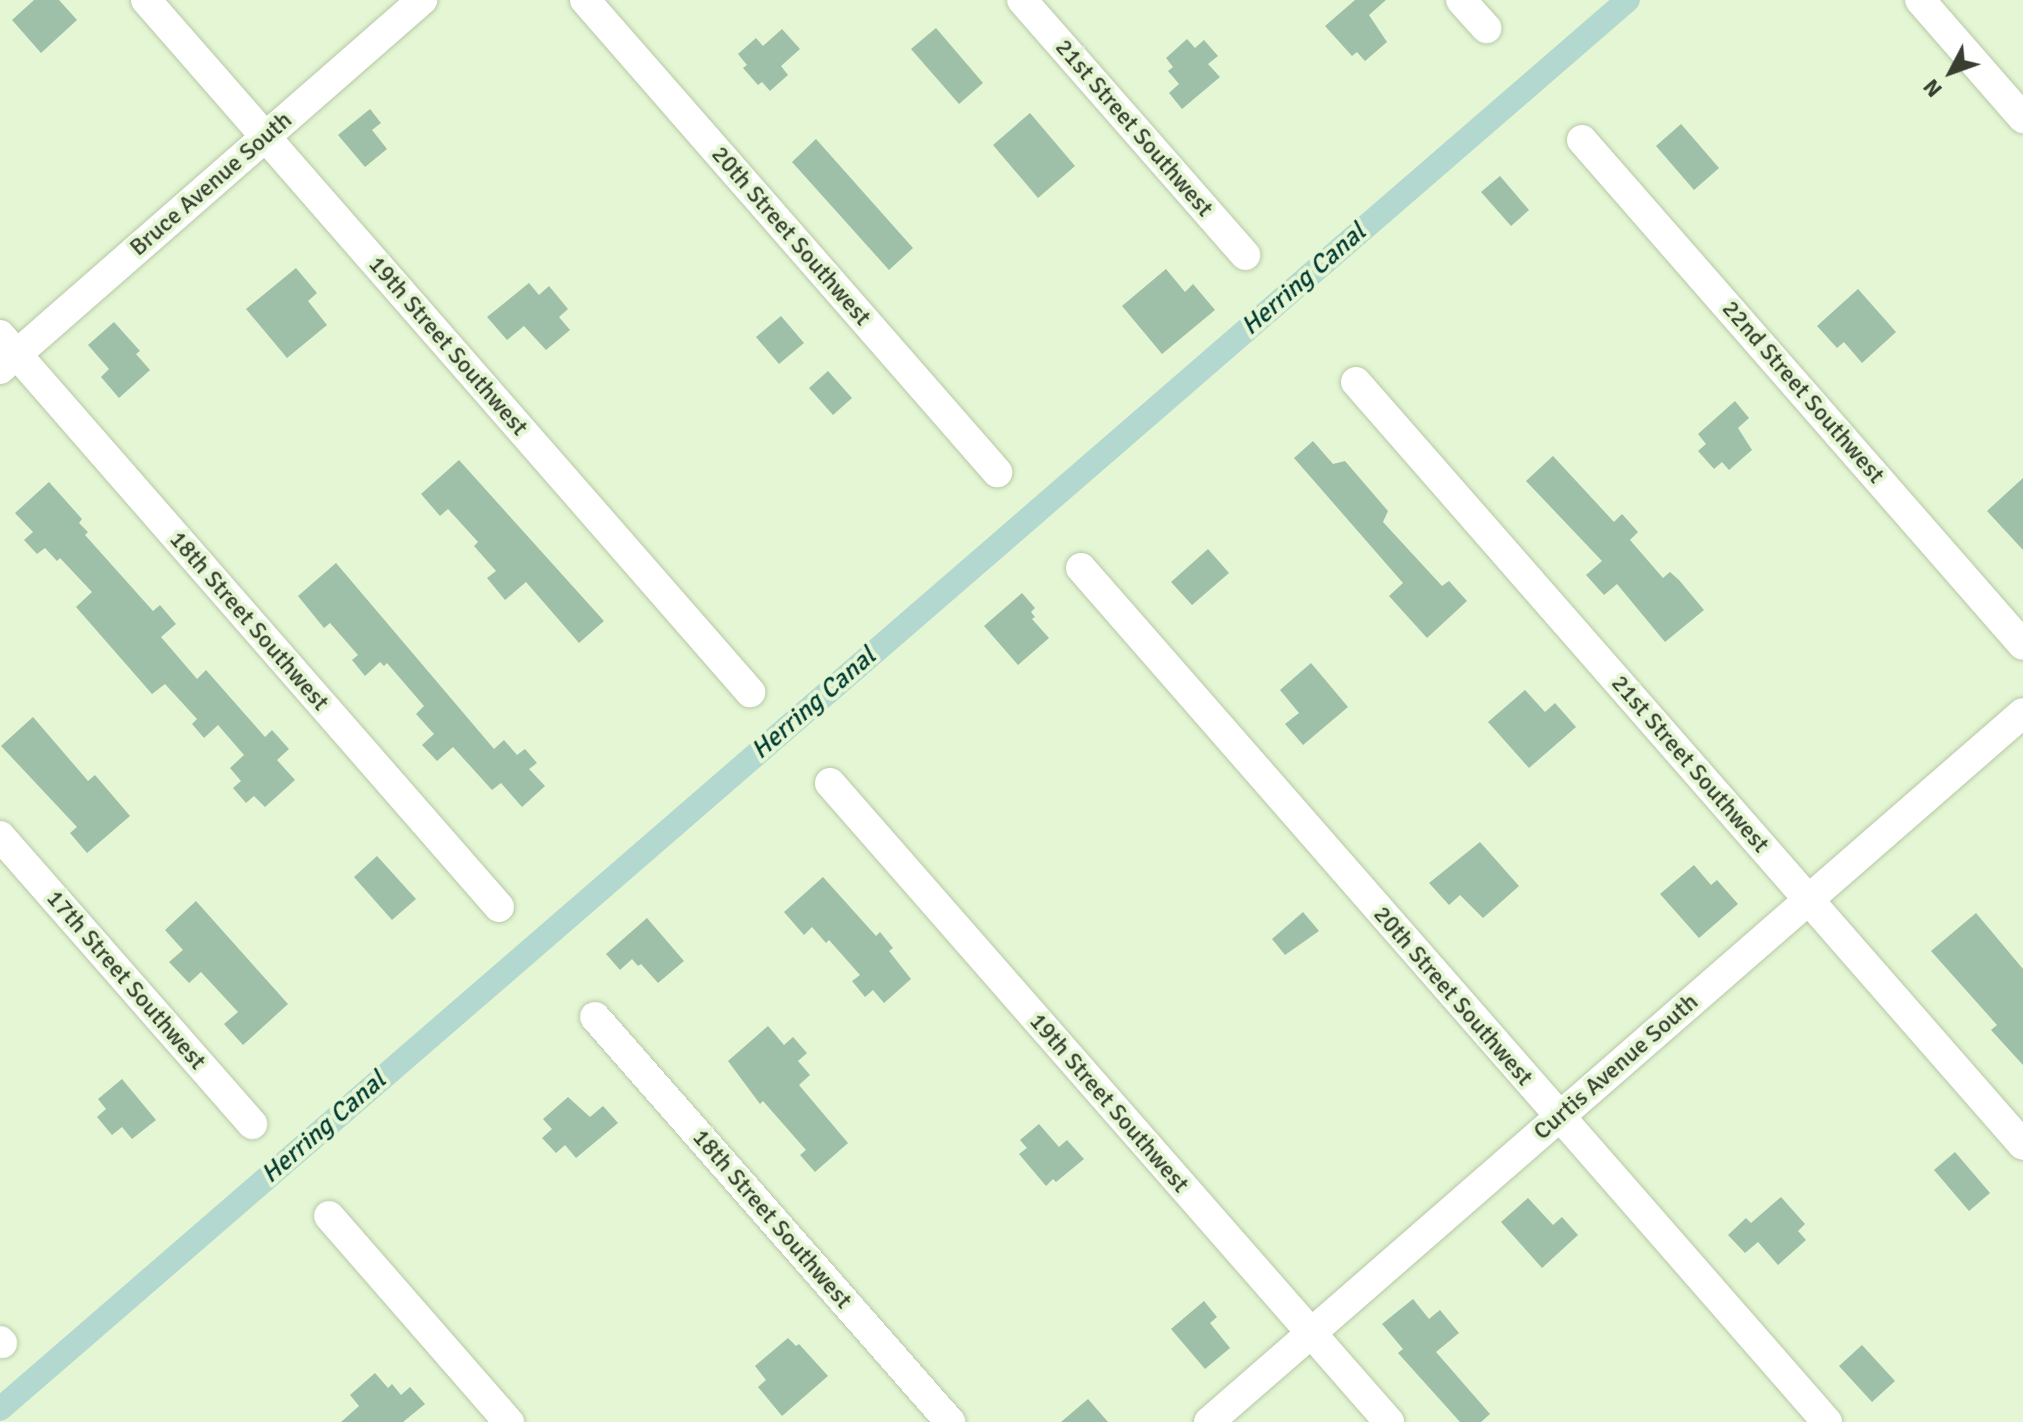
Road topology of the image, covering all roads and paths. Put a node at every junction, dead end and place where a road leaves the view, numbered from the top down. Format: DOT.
graph roads {
  1 [pos="146,0"];
  2 [pos="422,0"];
  3 [pos="585,0"];
  4 [pos="1022,0"];
  5 [pos="1461,0"];
  6 [pos="1920,0"];
  7 [pos="1486,28"];
  8 [pos="2023,118"];
  9 [pos="266,136"];
  10 [pos="1582,140"];
  11 [pos="1245,255"];
  12 [pos="6,352"];
  13 [pos="1356,382"];
  14 [pos="997,472"];
  15 [pos="1081,568"];
  16 [pos="2023,645"];
  17 [pos="750,692"];
  18 [pos="2023,713"];
  19 [pos="830,783"];
  20 [pos="0,836"];
  21 [pos="1807,900"];
  22 [pos="499,907"];
  23 [pos="595,1017"];
  24 [pos="1559,1117"];
  25 [pos="252,1124"];
  26 [pos="2023,1145"];
  27 [pos="329,1216"];
  28 [pos="1311,1333"];
  29 [pos="509,1422"];
  30 [pos="950,1422"];
  31 [pos="1209,1422"];
  32 [pos="1389,1422"];
  33 [pos="1827,1422"];
  1 -- 9 [label="street, 19th Street Southwest"];
  2 -- 9 [label="street, Bruce Avenue South"];
  3 -- 14 [label="street, 20th Street Southwest"];
  4 -- 11 [label="street, 21st Street Southwest"];
  5 -- 7 [label="street"];
  6 -- 8 [label="street"];
  9 -- 12 [label="street, Bruce Avenue South"];
  9 -- 17 [label="street, 19th Street Southwest"];
  10 -- 16 [label="street, 22nd Street Southwest"];
  12 -- 22 [label="street, 18th Street Southwest"];
  13 -- 21 [label="street, 21st Street Southwest"];
  15 -- 24 [label="street, 20th Street Southwest"];
  18 -- 21 [label="street, Curtis Avenue South"];
  19 -- 28 [label="street, 19th Street Southwest"];
  20 -- 25 [label="street, 17th Street Southwest"];
  21 -- 24 [label="street, Curtis Avenue South"];
  21 -- 26 [label="street, 21st Street Southwest"];
  23 -- 30 [label="street, 18th Street Southwest"];
  24 -- 28 [label="street, Curtis Avenue South"];
  24 -- 33 [label="street, 20th Street Southwest"];
  27 -- 29 [label="street"];
  28 -- 31 [label="street, Curtis Avenue South"];
  28 -- 32 [label="street, 19th Street Southwest"];
}
